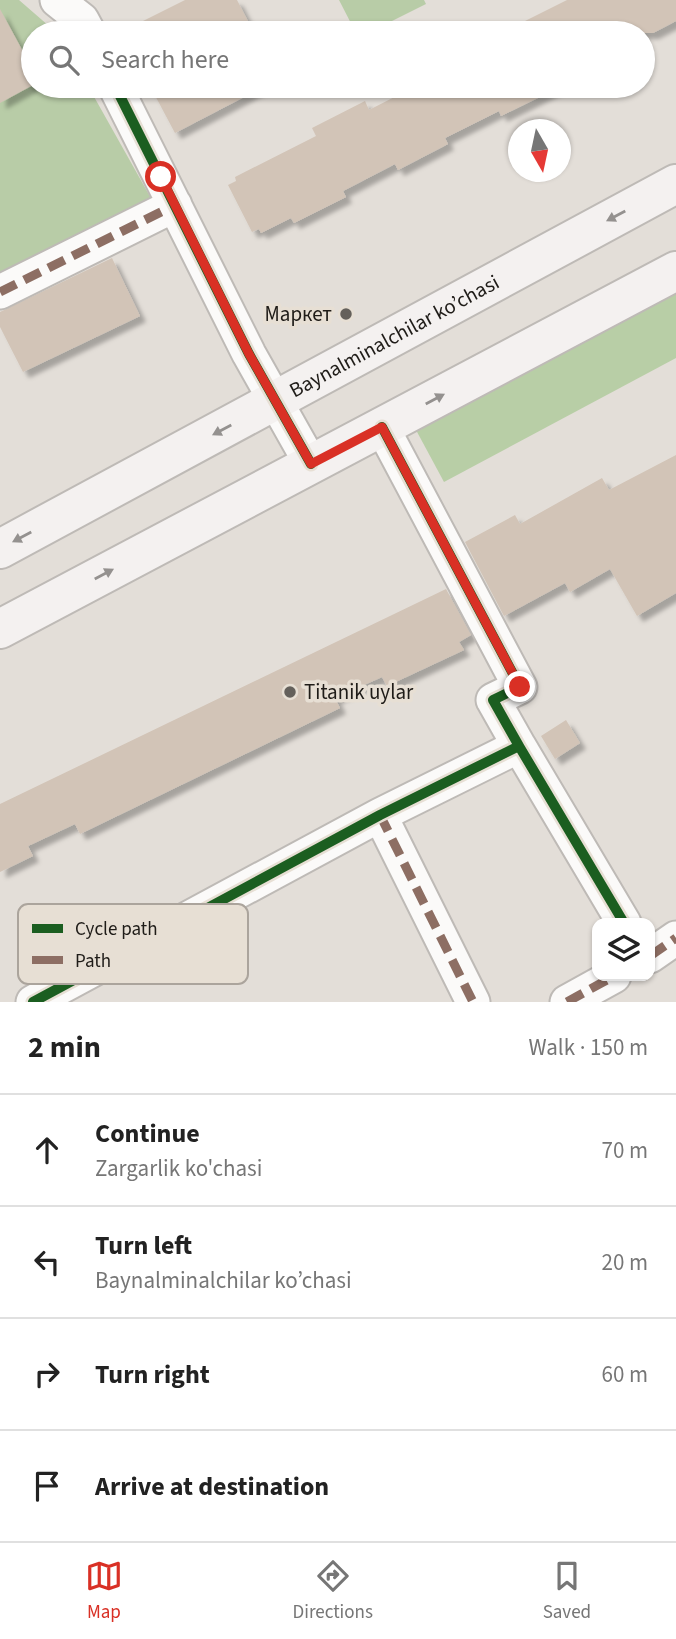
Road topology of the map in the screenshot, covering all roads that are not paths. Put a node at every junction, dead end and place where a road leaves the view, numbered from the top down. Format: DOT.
graph roads {
  1 [pos="57,0"];
  2 [pos="83,21"];
  3 [pos="121,98"];
  4 [pos="676,184"];
  5 [pos="175,205"];
  6 [pos="676,271"];
  7 [pos="0,292"];
  8 [pos="275,401"];
  9 [pos="382,427"];
  10 [pos="311,464"];
  11 [pos="0,549"];
  12 [pos="0,629"];
  13 [pos="519,746"];
  14 [pos="380,815"];
  15 [pos="215,904"];
  16 [pos="621,918"];
  17 [pos="676,939"];
  18 [pos="655,953"];
  19 [pos="605,981"];
  20 [pos="66,984"];
  21 [pos="33,1002"];
  22 [pos="473,1002"];
  23 [pos="566,1002"];
  1 -- 2 [label="street"];
  3 -- 5 [label="street"];
  4 -- 8 [label="main road, Baynalminalchilar ko’chasi, one-way"];
  5 -- 7 [label="street"];
  5 -- 8 [label="street"];
  9 -- 6 [label="main road, one-way"];
  8 -- 10 [label="street"];
  8 -- 11 [label="main road, Baynalminalchilar ko’chasi, one-way"];
  9 -- 10 [label="main road"];
  9 -- 13 [label="street"];
  12 -- 10 [label="main road, one-way"];
  13 -- 14 [label="street"];
  13 -- 16 [label="street"];
  14 -- 15 [label="street"];
  14 -- 22 [label="street"];
  17 -- 18 [label="street"];
  19 -- 23 [label="street"];
  20 -- 21 [label="street"];
}
